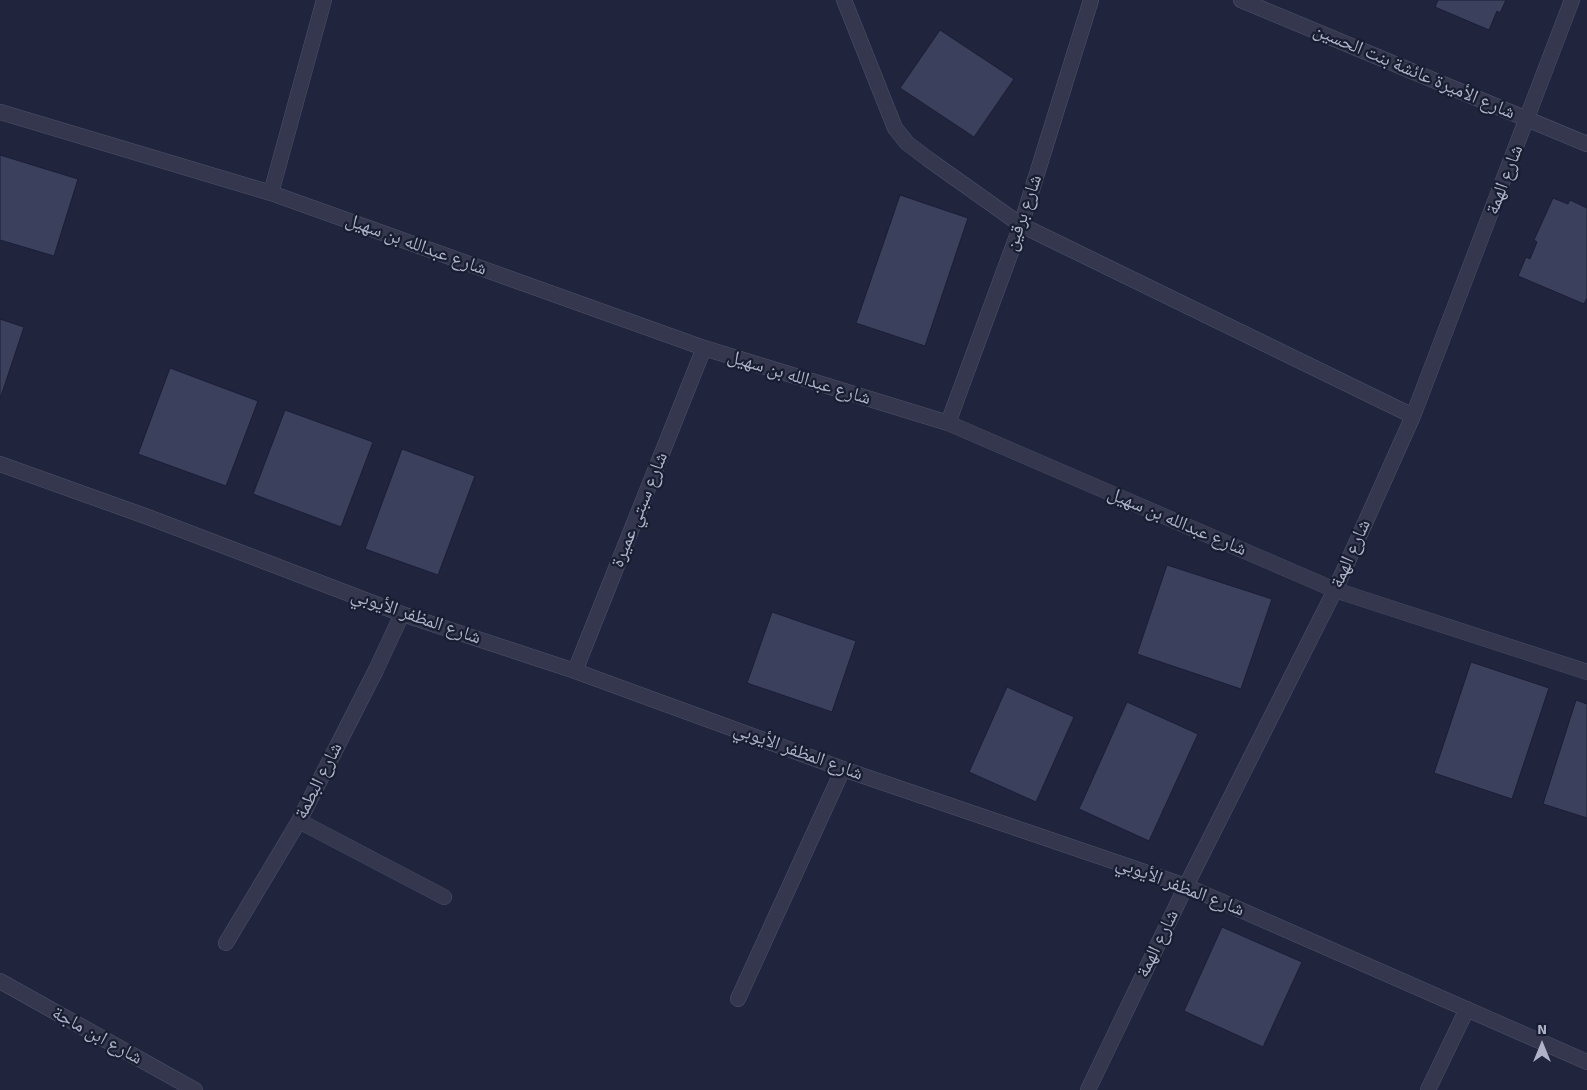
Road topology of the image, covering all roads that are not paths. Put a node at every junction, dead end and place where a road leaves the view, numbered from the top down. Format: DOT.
graph roads {
  1 [pos="324,0"];
  2 [pos="844,0"];
  3 [pos="1091,0"];
  4 [pos="1241,0"];
  5 [pos="1572,0"];
  6 [pos="0,112"];
  7 [pos="1528,119"];
  8 [pos="1587,144"];
  9 [pos="271,193"];
  10 [pos="1021,225"];
  11 [pos="704,348"];
  12 [pos="1413,416"];
  13 [pos="948,423"];
  14 [pos="0,464"];
  15 [pos="1335,590"];
  16 [pos="402,614"];
  17 [pos="575,671"];
  18 [pos="1587,672"];
  19 [pos="843,769"];
  20 [pos="299,821"];
  21 [pos="1186,886"];
  22 [pos="444,897"];
  23 [pos="226,943"];
  24 [pos="0,981"];
  25 [pos="738,1000"];
  26 [pos="1467,1009"];
  27 [pos="1587,1062"];
  28 [pos="195,1090"];
  29 [pos="1088,1090"];
  30 [pos="1428,1090"];
  1 -- 9 [label="street"];
  2 -- 10 [label="street"];
  3 -- 10 [label="street, شارع برقين"];
  4 -- 7 [label="street, شارع الأميرة عائشة بنت الحسين"];
  5 -- 7 [label="street, شارع الهمة"];
  6 -- 9 [label="street, شارع عبدالله بن سهيل"];
  7 -- 8 [label="street, شارع الأميرة عائشة بنت الحسين"];
  7 -- 12 [label="street, شارع الهمة"];
  9 -- 11 [label="street, شارع عبدالله بن سهيل"];
  10 -- 12 [label="street"];
  10 -- 13 [label="street, شارع برقين"];
  11 -- 13 [label="street, شارع عبدالله بن سهيل"];
  11 -- 17 [label="street, شارع سبتي عميرة"];
  12 -- 15 [label="street, شارع الهمة"];
  13 -- 15 [label="street, شارع عبدالله بن سهيل"];
  14 -- 16 [label="street, شارع المظفر الأيوبي"];
  15 -- 18 [label="street, شارع عبدالله بن سهيل"];
  15 -- 21 [label="street, شارع الهمة"];
  16 -- 17 [label="street, شارع المظفر الأيوبي"];
  16 -- 20 [label="street, شارع البطمة"];
  17 -- 19 [label="street, شارع المظفر الأيوبي"];
  19 -- 21 [label="street, شارع المظفر الأيوبي"];
  19 -- 25 [label="street"];
  20 -- 22 [label="street"];
  20 -- 23 [label="street, شارع البطمة"];
  21 -- 26 [label="street, شارع المظفر الأيوبي"];
  21 -- 29 [label="street, شارع الهمة"];
  24 -- 28 [label="street, شارع ابن ماجة"];
  26 -- 27 [label="street, شارع المظفر الأيوبي"];
  26 -- 30 [label="street"];
}
